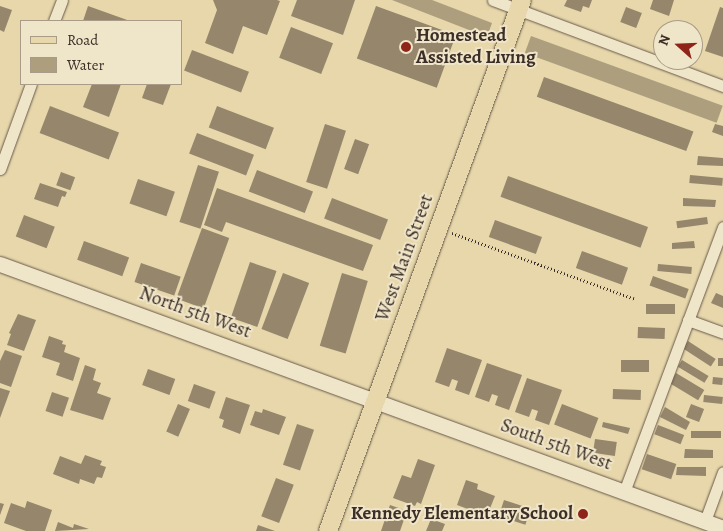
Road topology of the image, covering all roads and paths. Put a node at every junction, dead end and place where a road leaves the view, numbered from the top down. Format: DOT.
graph roads {
  1 [pos="62,0"];
  2 [pos="493,0"];
  3 [pos="520,5"];
  4 [pos="54,20"];
  5 [pos="31,85"];
  6 [pos="723,86"];
  7 [pos="0,169"];
  8 [pos="723,227"];
  9 [pos="439,228"];
  10 [pos="0,264"];
  11 [pos="634,300"];
  12 [pos="688,320"];
  13 [pos="723,332"];
  14 [pos="376,402"];
  15 [pos="723,472"];
  16 [pos="624,492"];
  17 [pos="705,521"];
  18 [pos="723,528"];
  19 [pos="328,531"];
  1 -- 4 [label="street"];
  2 -- 3 [label="street"];
  3 -- 6 [label="street"];
  3 -- 9 [label="main road, West Main Street"];
  5 -- 7 [label="street"];
  8 -- 12 [label="street"];
  9 -- 11 [label="path"];
  9 -- 14 [label="main road, West Main Street"];
  10 -- 14 [label="street, North 5th West"];
  12 -- 13 [label="street"];
  12 -- 16 [label="street"];
  14 -- 16 [label="street, South 5th West"];
  14 -- 19 [label="main road, West Main Street"];
  15 -- 17 [label="street"];
  16 -- 17 [label="street, South 5th West"];
  17 -- 18 [label="street, South 5th West"];
}
